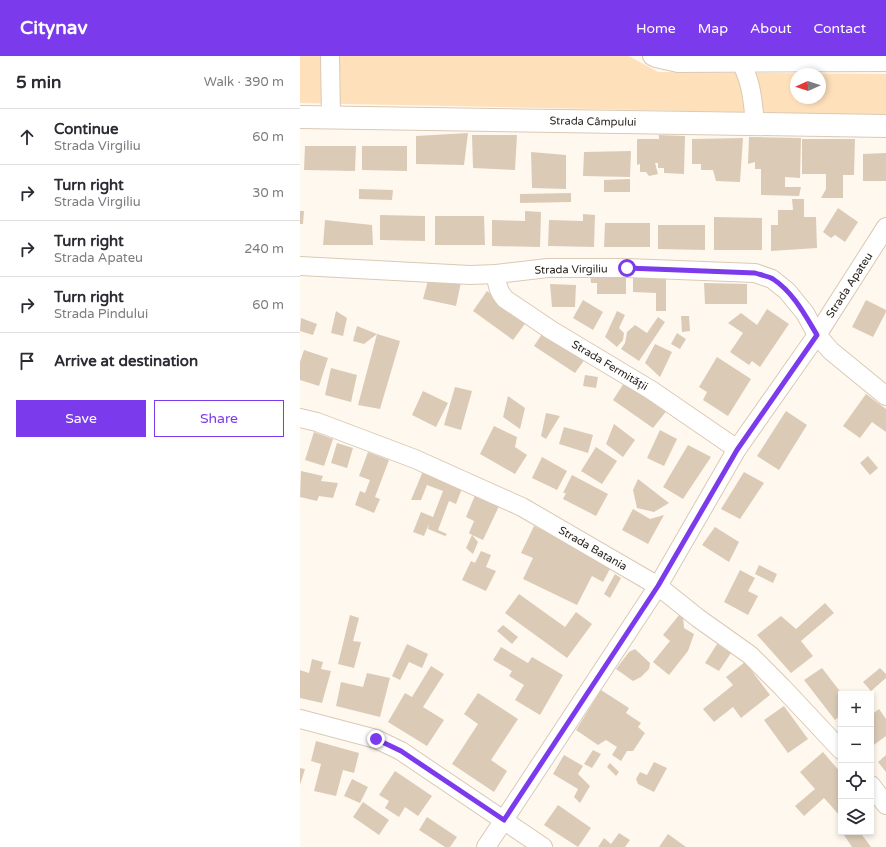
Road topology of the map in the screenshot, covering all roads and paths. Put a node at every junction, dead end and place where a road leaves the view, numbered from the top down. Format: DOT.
graph roads {
  1 [pos="330,56"];
  2 [pos="652,56"];
  3 [pos="738,59"];
  4 [pos="886,62"];
  5 [pos="300,117"];
  6 [pos="331,117"];
  7 [pos="755,124"];
  8 [pos="886,126"];
  9 [pos="886,227"];
  10 [pos="300,266"];
  11 [pos="496,274"];
  12 [pos="817,335"];
  13 [pos="886,396"];
  14 [pos="300,418"];
  15 [pos="737,450"];
  16 [pos="658,586"];
  17 [pos="300,719"];
  18 [pos="838,747"];
  19 [pos="874,789"];
  20 [pos="886,805"];
  21 [pos="504,820"];
  22 [pos="486,847"];
  23 [pos="543,847"];
  1 -- 6 [label="street"];
  2 -- 3 [label="street"];
  3 -- 4 [label="street"];
  3 -- 7 [label="street"];
  5 -- 6 [label="street, Strada Câmpului"];
  6 -- 7 [label="street, Strada Câmpului"];
  7 -- 8 [label="street, Strada Câmpului"];
  9 -- 12 [label="street, Strada Apateu"];
  10 -- 11 [label="street, Strada Virgiliu"];
  11 -- 12 [label="street, Strada Virgiliu"];
  11 -- 15 [label="street, Strada Fermității"];
  12 -- 13 [label="street, Strada Virgiliu"];
  12 -- 15 [label="street, Strada Apateu"];
  14 -- 16 [label="street, Strada Batania"];
  15 -- 16 [label="street, Strada Apateu"];
  16 -- 18 [label="street, Strada Batania"];
  16 -- 21 [label="street, Strada Apateu"];
  17 -- 21 [label="street"];
  19 -- 20 [label="street"];
  21 -- 22 [label="street, Strada Apateu"];
  21 -- 23 [label="street"];
}
